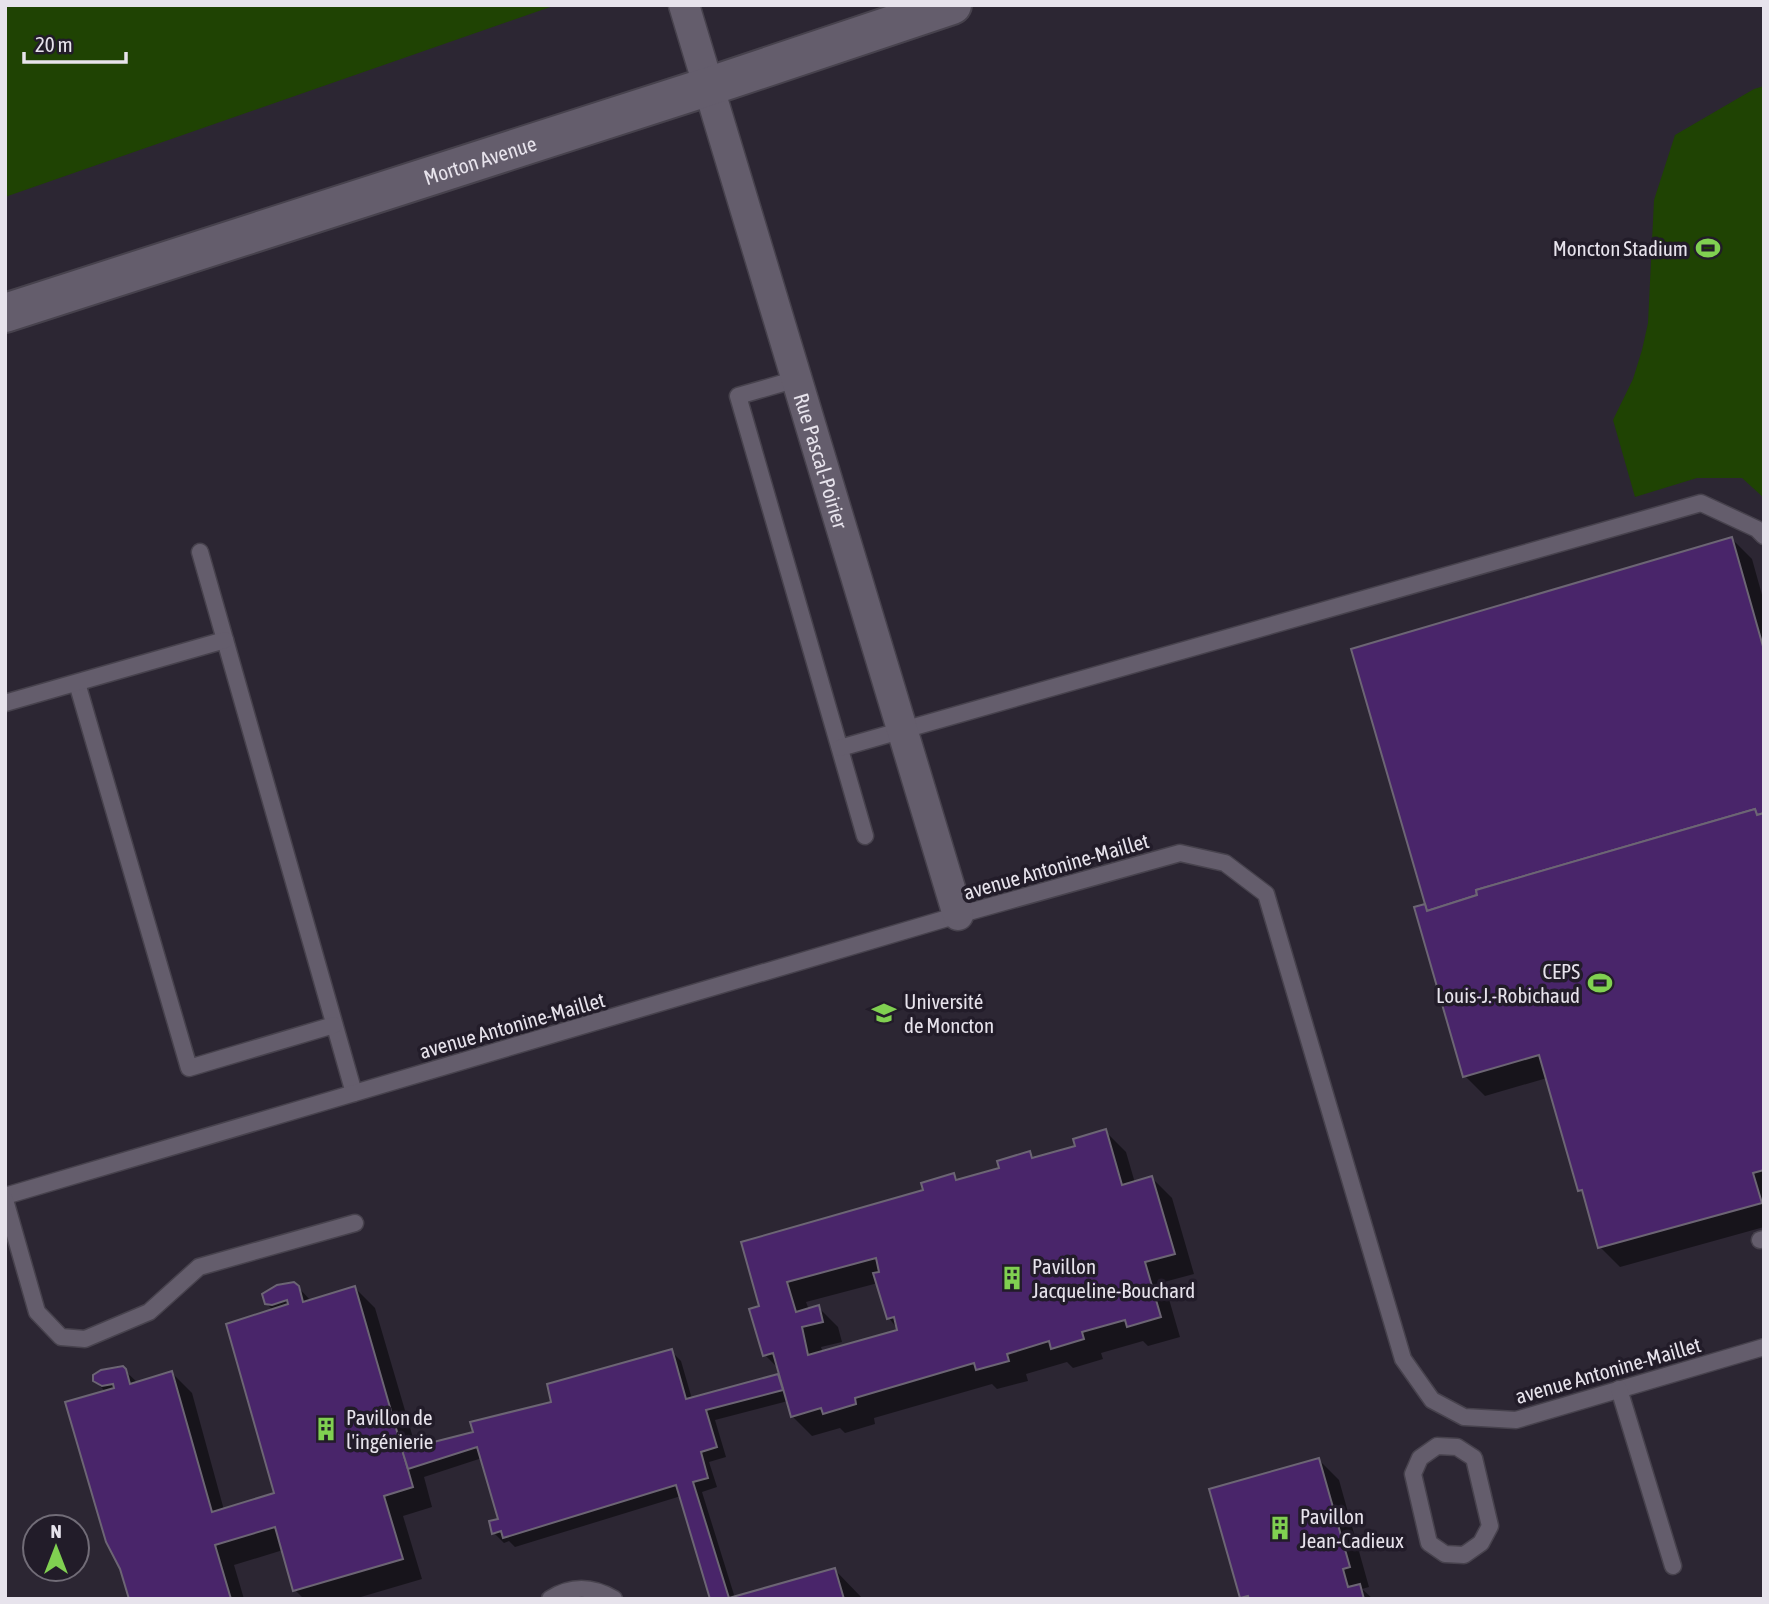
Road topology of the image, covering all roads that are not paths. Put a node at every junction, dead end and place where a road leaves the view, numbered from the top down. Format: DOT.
graph roads {
  1 [pos="684,5"];
  2 [pos="952,5"];
  3 [pos="709,86"];
  4 [pos="5,313"];
  5 [pos="797,379"];
  6 [pos="1764,536"];
  7 [pos="200,552"];
  8 [pos="225,640"];
  9 [pos="77,683"];
  10 [pos="5,703"];
  11 [pos="902,730"];
  12 [pos="840,748"];
  13 [pos="865,836"];
  14 [pos="958,915"];
  15 [pos="334,1025"];
  16 [pos="354,1093"];
  17 [pos="5,1198"];
  18 [pos="355,1223"];
  19 [pos="1764,1347"];
  20 [pos="1619,1389"];
  21 [pos="1464,1417"];
  22 [pos="1457,1447"];
  23 [pos="1674,1566"];
  24 [pos="550,1599"];
  25 [pos="614,1599"];
  1 -- 3 [label="street, Rue Pascal-Poirier"];
  2 -- 3 [label="street, Morton Avenue"];
  3 -- 4 [label="street, Morton Avenue"];
  3 -- 5 [label="street, Rue Pascal-Poirier"];
  5 -- 11 [label="street, Rue Pascal-Poirier"];
  5 -- 12 [label="lane"];
  6 -- 11 [label="lane"];
  7 -- 8 [label="lane"];
  8 -- 9 [label="lane"];
  8 -- 15 [label="lane"];
  9 -- 10 [label="lane"];
  9 -- 15 [label="lane"];
  11 -- 12 [label="lane"];
  11 -- 14 [label="street, Rue Pascal-Poirier"];
  12 -- 13 [label="lane"];
  14 -- 16 [label="lane, avenue Antonine-Maillet"];
  14 -- 21 [label="lane, avenue Antonine-Maillet"];
  15 -- 16 [label="lane"];
  16 -- 17 [label="lane, avenue Antonine-Maillet"];
  17 -- 18 [label="lane"];
  19 -- 20 [label="lane, avenue Antonine-Maillet"];
  20 -- 21 [label="lane, avenue Antonine-Maillet"];
  20 -- 23 [label="lane"];
  21 -- 22 [label="lane"];
  22 -- 22 [label="lane"];
  24 -- 25 [label="lane"];
}
